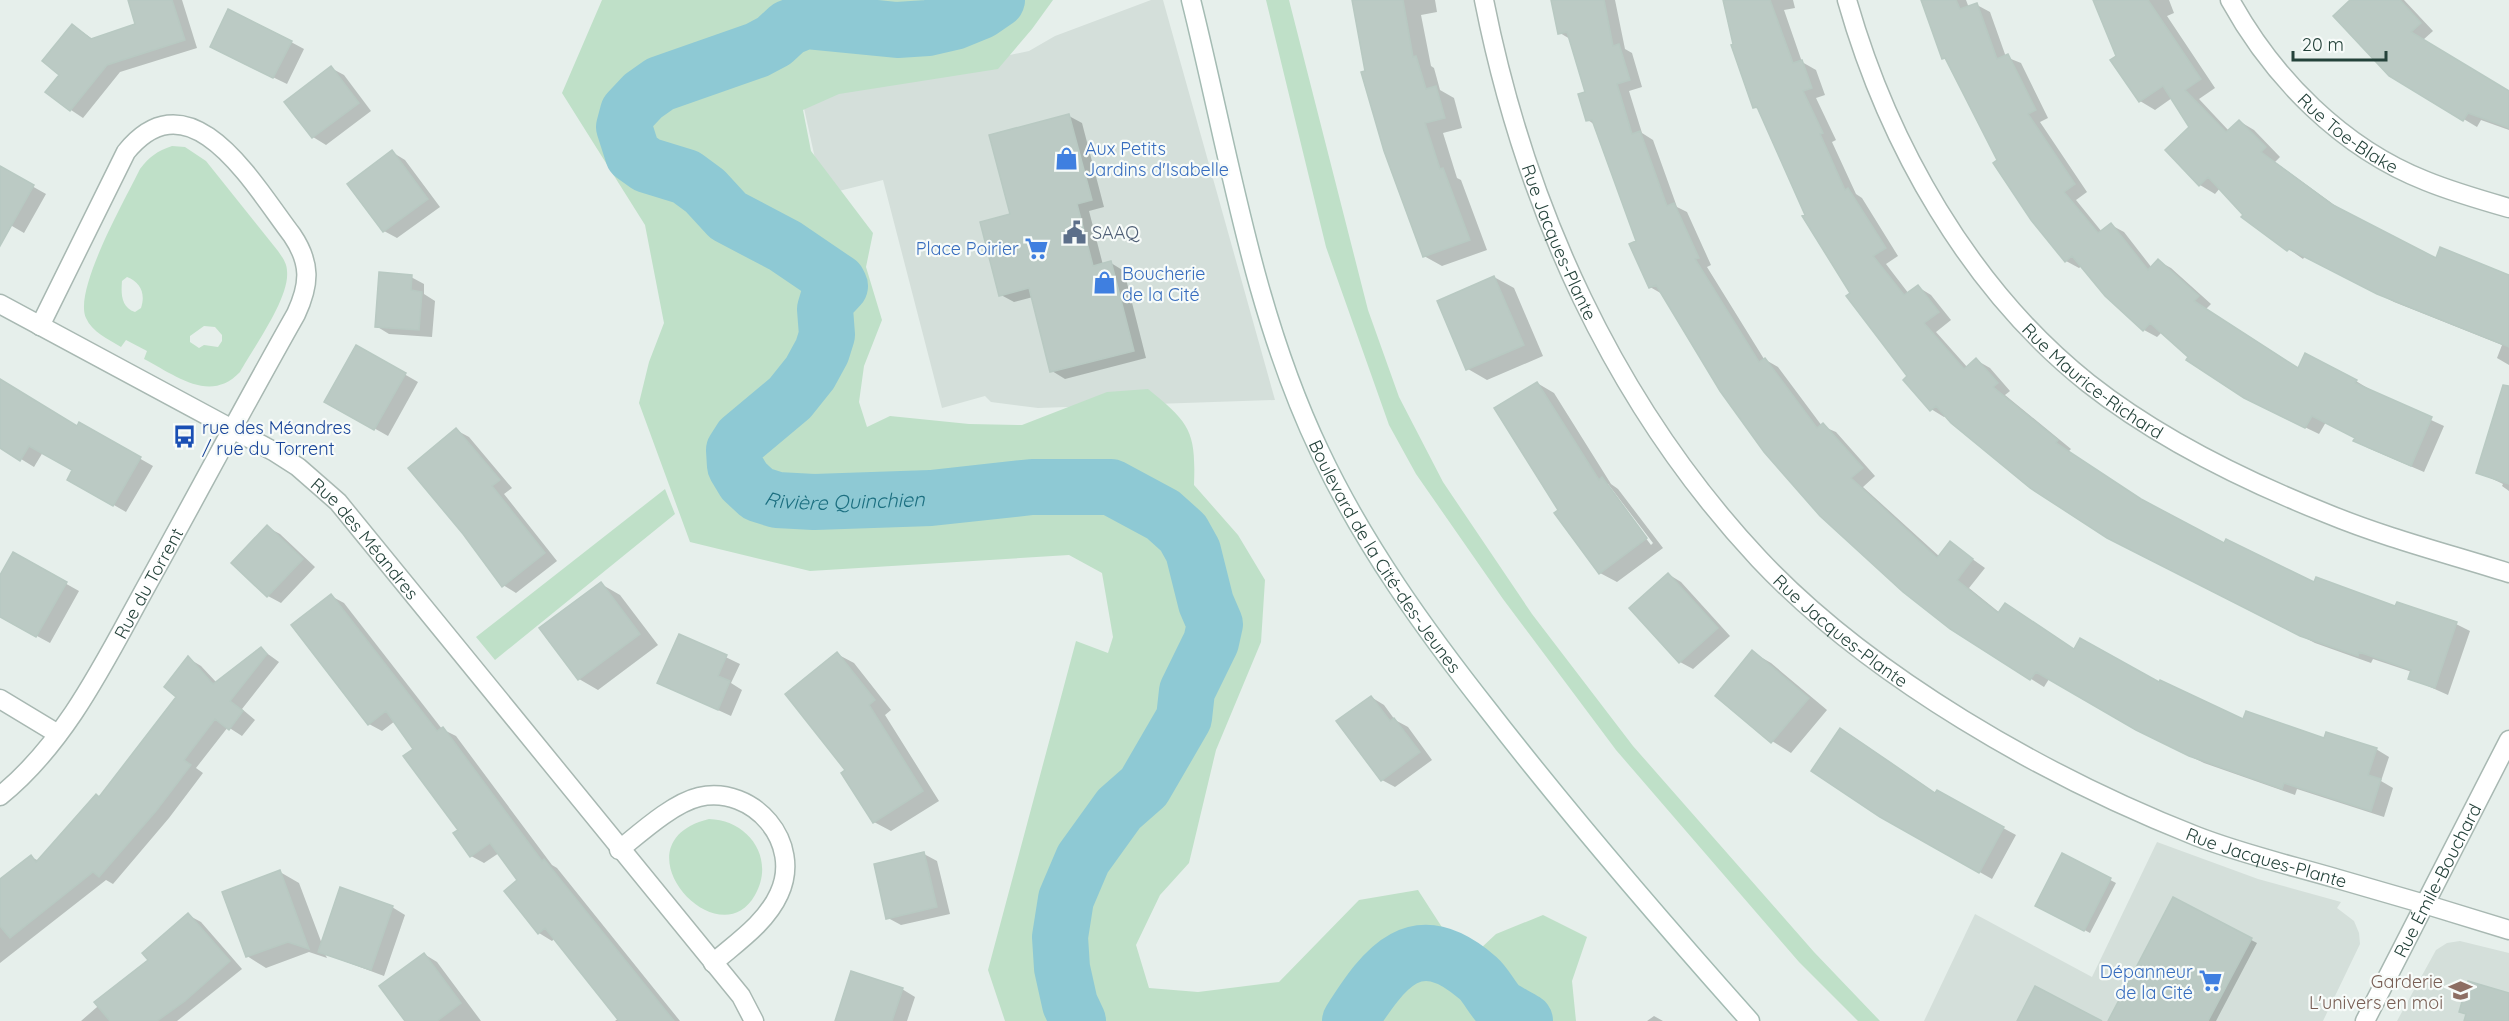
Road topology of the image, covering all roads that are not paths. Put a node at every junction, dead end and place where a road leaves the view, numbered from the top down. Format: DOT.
graph roads {
  1 [pos="1191,0"];
  2 [pos="1484,0"];
  3 [pos="1847,0"];
  4 [pos="2230,0"];
  5 [pos="2509,208"];
  6 [pos="0,304"];
  7 [pos="40,326"];
  8 [pos="233,430"];
  9 [pos="2509,573"];
  10 [pos="0,699"];
  11 [pos="58,734"];
  12 [pos="2509,740"];
  13 [pos="0,796"];
  14 [pos="619,850"];
  15 [pos="2424,906"];
  16 [pos="2509,930"];
  17 [pos="713,963"];
  18 [pos="754,1021"];
  19 [pos="1750,1021"];
  20 [pos="2365,1021"];
  1 -- 19 [label="street, Boulevard de la Cité-des-Jeunes"];
  2 -- 15 [label="street, Rue Jacques-Plante"];
  3 -- 9 [label="street, Rue Maurice-Richard"];
  4 -- 5 [label="street, Rue Toe-Blake"];
  6 -- 7 [label="street, Rue des Méandres"];
  7 -- 8 [label="street, Rue des Méandres"];
  7 -- 8 [label="street, Rue du Torrent"];
  8 -- 11 [label="street, Rue du Torrent"];
  8 -- 14 [label="street, Rue des Méandres"];
  10 -- 11 [label="street"];
  11 -- 13 [label="street, Rue du Torrent"];
  12 -- 15 [label="street, Rue Émile-Bouchard"];
  14 -- 17 [label="street, Rue des Méandres"];
  14 -- 17 [label="street"];
  15 -- 16 [label="street, Rue Jacques-Plante"];
  15 -- 20 [label="street, Rue Émile-Bouchard"];
  17 -- 18 [label="street, Rue des Méandres"];
}
